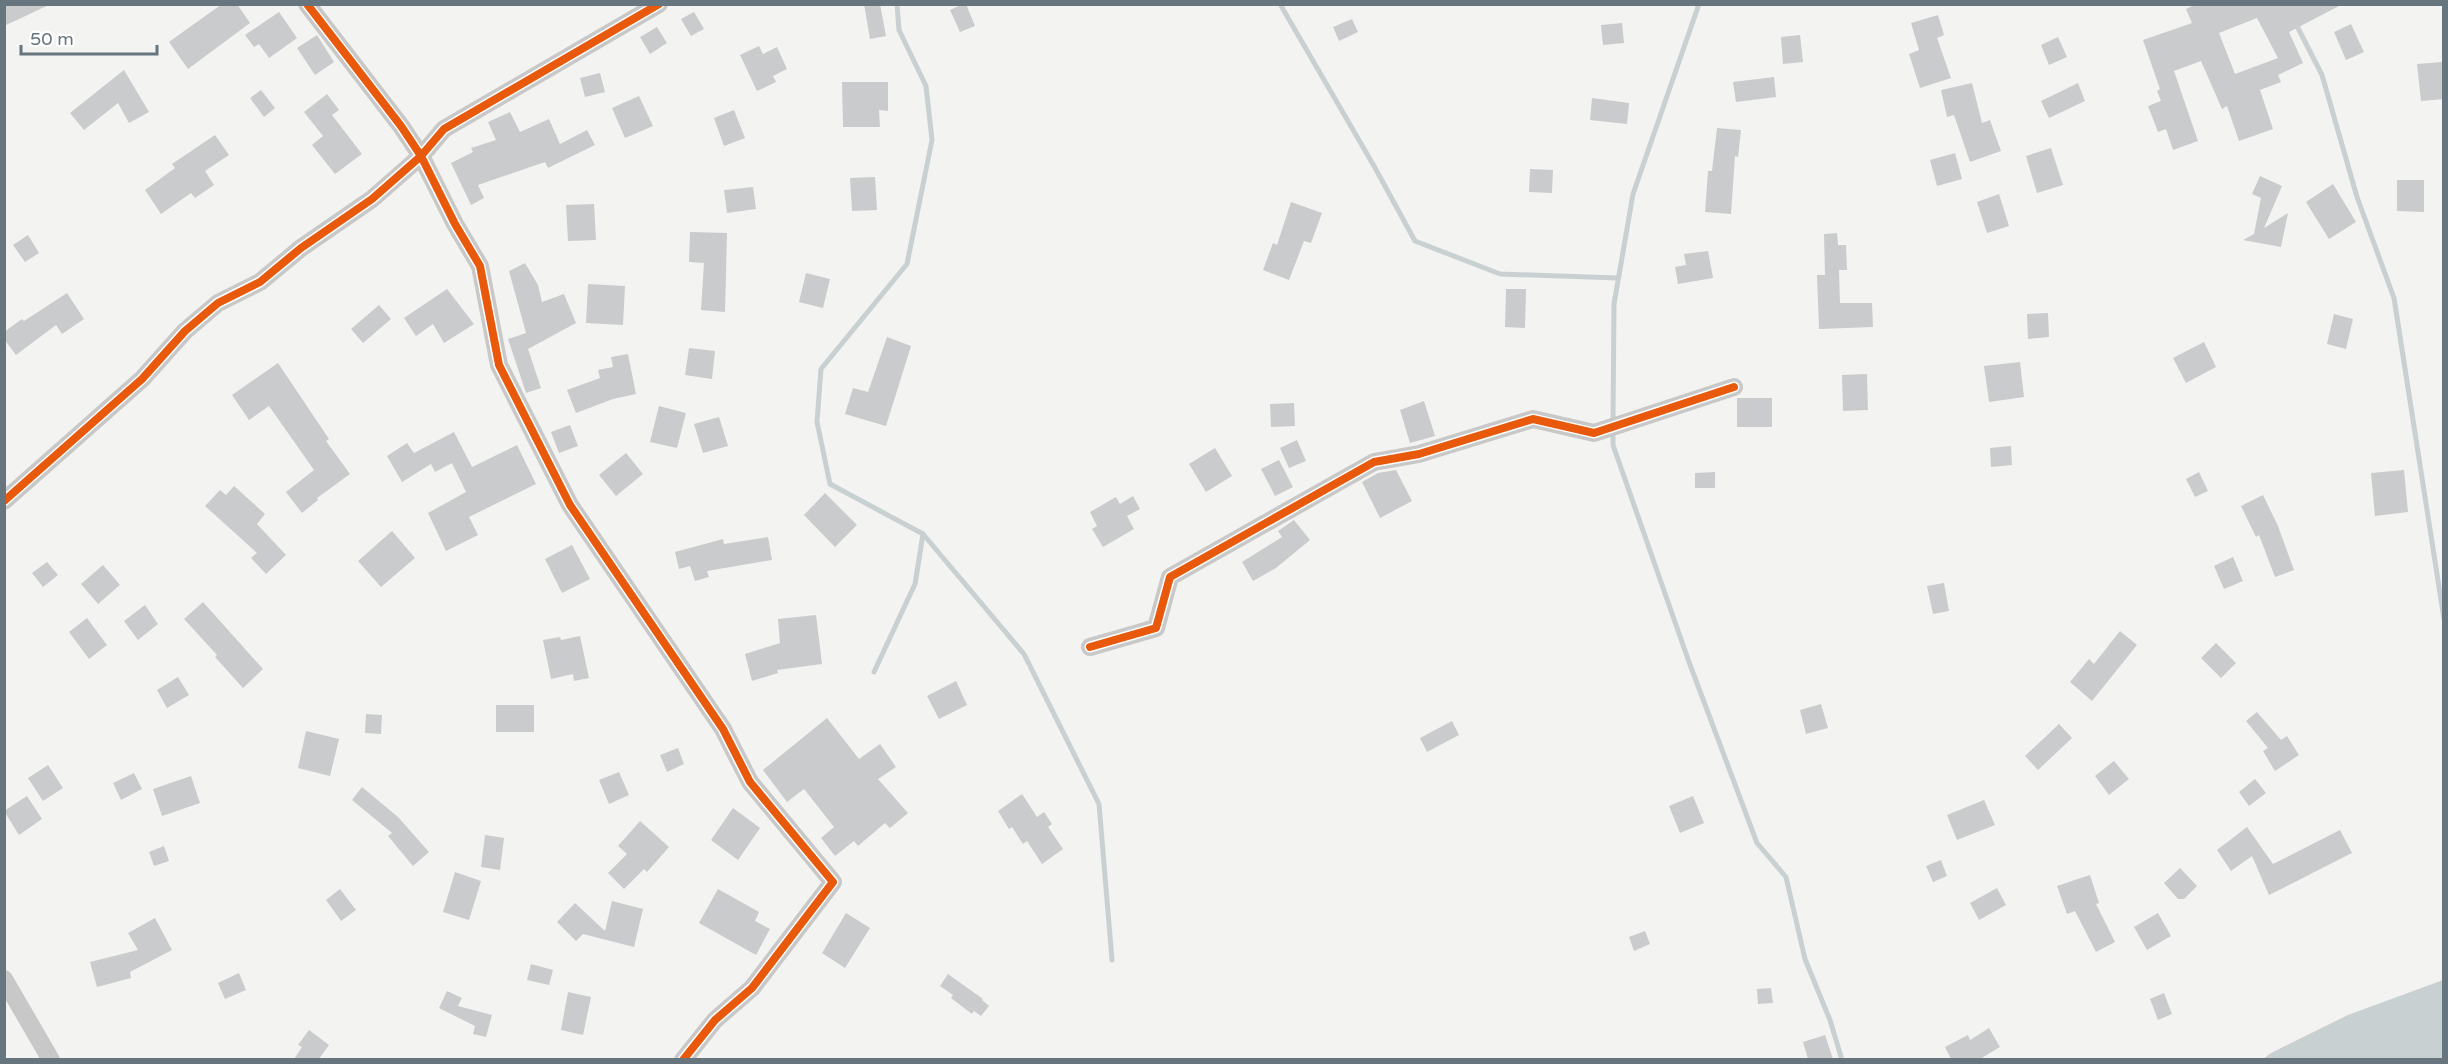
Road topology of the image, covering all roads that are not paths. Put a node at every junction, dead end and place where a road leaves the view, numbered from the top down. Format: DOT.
graph roads {
  1 [pos="307,4"];
  2 [pos="659,4"];
  3 [pos="421,156"];
  4 [pos="1734,387"];
  5 [pos="4,501"];
  6 [pos="1090,647"];
  7 [pos="4,979"];
  8 [pos="51,1059"];
  9 [pos="682,1059"];
  1 -- 3 [label="street"];
  2 -- 3 [label="street"];
  3 -- 5 [label="street"];
  3 -- 9 [label="street"];
  4 -- 6 [label="street"];
  7 -- 8 [label="street"];
}
